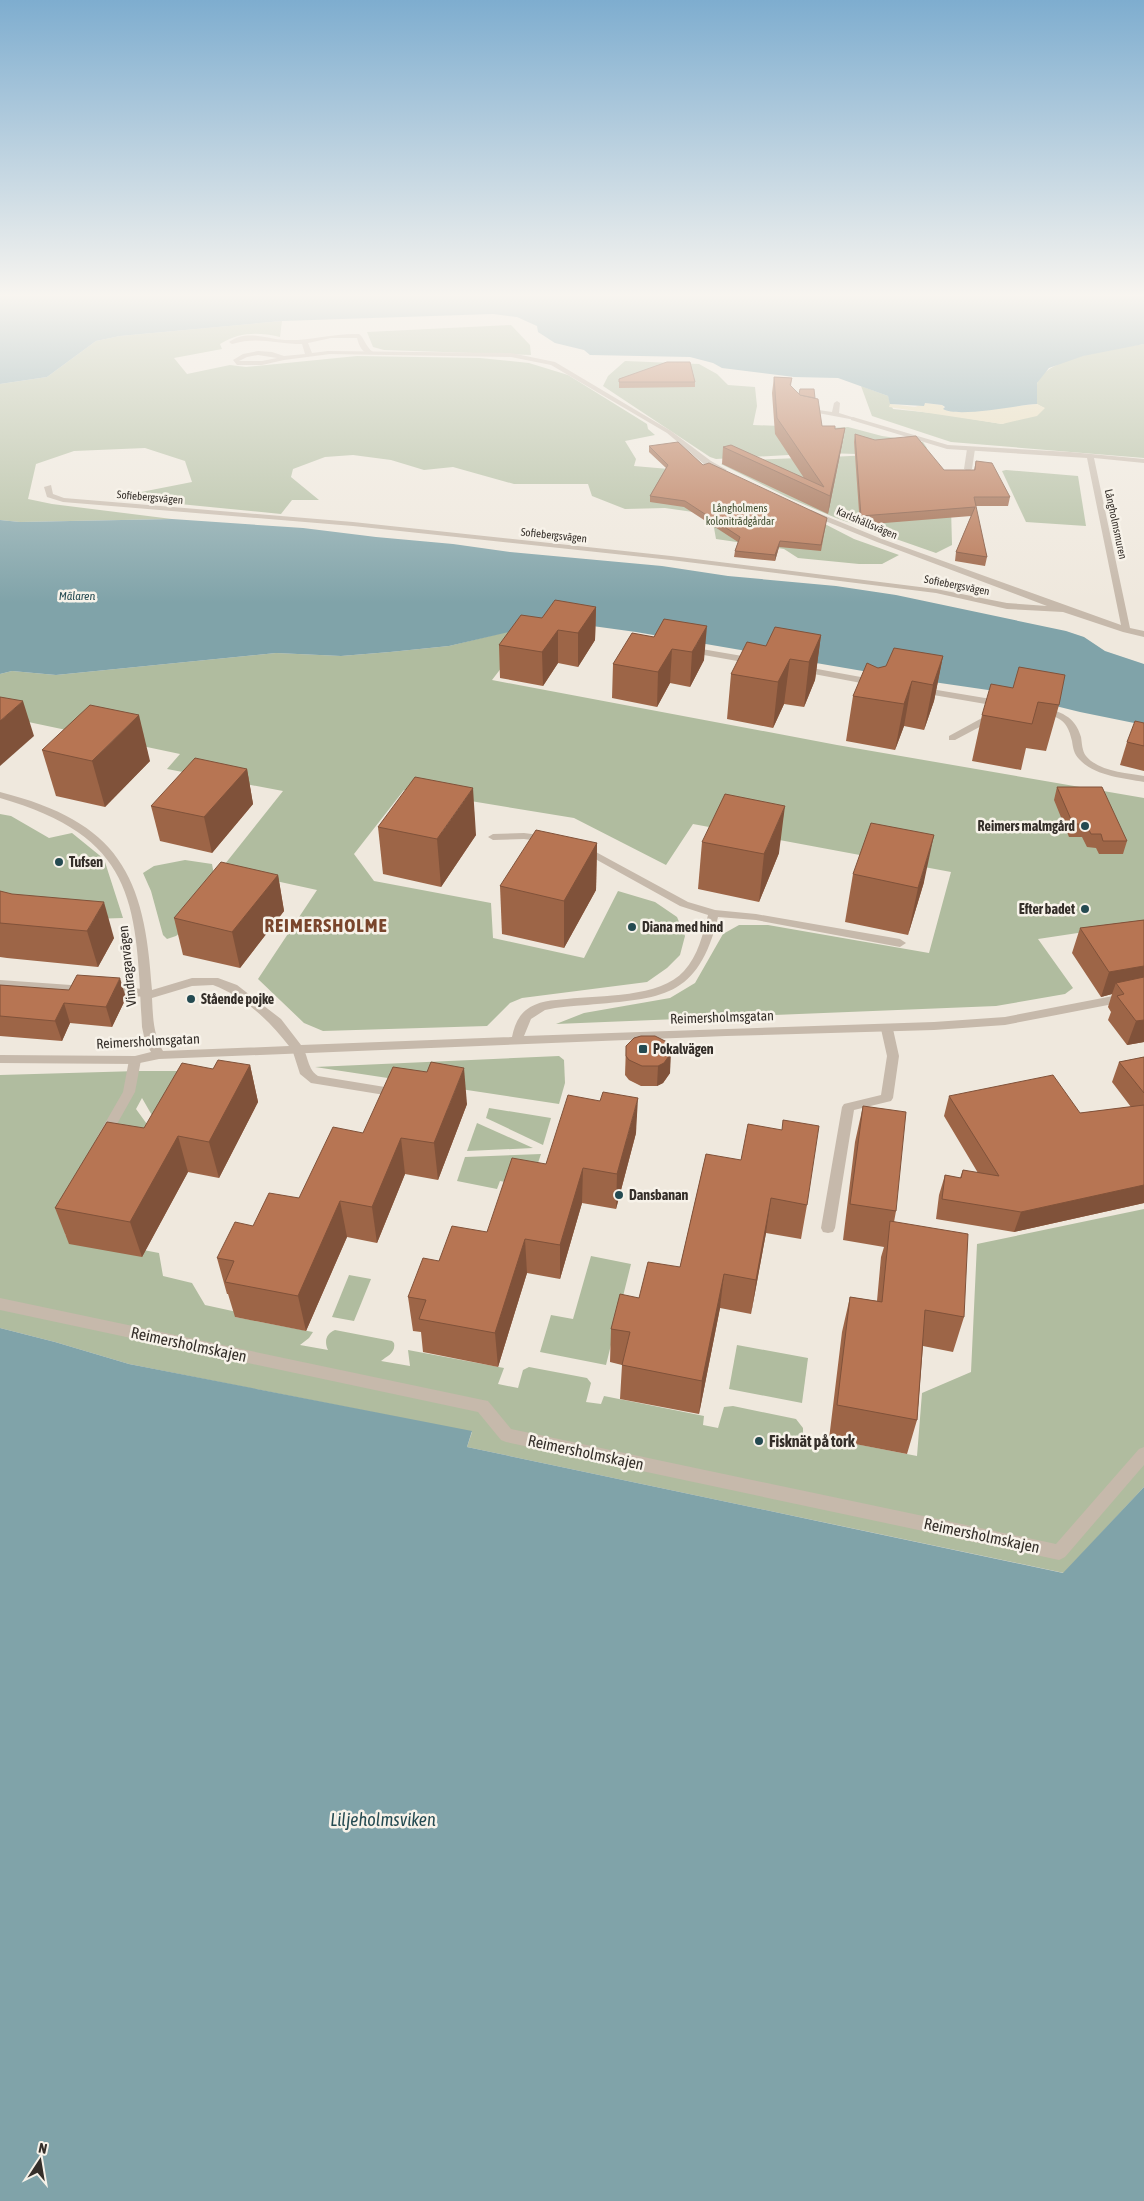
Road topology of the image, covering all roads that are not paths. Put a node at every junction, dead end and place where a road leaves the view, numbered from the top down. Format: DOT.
graph roads {
  1 [pos="611,398"];
  2 [pos="837,403"];
  3 [pos="797,404"];
  4 [pos="835,414"];
  5 [pos="971,449"];
  6 [pos="1090,457"];
  7 [pos="1144,461"];
  8 [pos="968,469"];
  9 [pos="732,474"];
  10 [pos="48,487"];
  11 [pos="806,509"];
  12 [pos="1063,609"];
  13 [pos="1126,630"];
  14 [pos="1144,634"];
  15 [pos="679,648"];
  16 [pos="766,663"];
  17 [pos="794,668"];
  18 [pos="882,687"];
  19 [pos="907,688"];
  20 [pos="991,702"];
  21 [pos="1010,705"];
  22 [pos="1028,708"];
  23 [pos="952,738"];
  24 [pos="1144,779"];
  25 [pos="0,795"];
  26 [pos="493,837"];
  27 [pos="559,842"];
  28 [pos="575,846"];
  29 [pos="714,913"];
  30 [pos="900,942"];
  31 [pos="0,984"];
  32 [pos="1144,994"];
  33 [pos="146,995"];
  34 [pos="887,1028"];
  35 [pos="517,1040"];
  36 [pos="298,1049"];
  37 [pos="159,1055"];
  38 [pos="0,1059"];
  39 [pos="135,1060"];
  40 [pos="411,1094"];
  41 [pos="96,1148"];
  42 [pos="828,1228"];
  43 [pos="0,1304"];
  44 [pos="1144,1454"];
  1 -- 9 [label="street"];
  2 -- 4 [label="street"];
  3 -- 4 [label="street"];
  4 -- 5 [label="street"];
  5 -- 6 [label="street"];
  5 -- 8 [label="street"];
  6 -- 7 [label="street"];
  6 -- 13 [label="street, Långholmsmuren"];
  10 -- 12 [label="street, Sofiebergsvägen"];
  11 -- 12 [label="street, Karlshällsvägen"];
  12 -- 13 [label="street, Karlshällsvägen"];
  13 -- 14 [label="street"];
  15 -- 16 [label="street"];
  17 -- 18 [label="street"];
  19 -- 20 [label="street"];
  20 -- 21 [label="street"];
  20 -- 23 [label="street"];
  22 -- 24 [label="street"];
  25 -- 33 [label="street, Vindragarvägen"];
  26 -- 27 [label="street"];
  28 -- 29 [label="street"];
  29 -- 30 [label="street"];
  29 -- 35 [label="street"];
  31 -- 33 [label="street"];
  32 -- 34 [label="street, Reimersholmsgatan"];
  33 -- 36 [label="street"];
  33 -- 37 [label="street, Vindragarvägen"];
  34 -- 35 [label="street, Reimersholmsgatan"];
  34 -- 42 [label="street"];
  35 -- 36 [label="street, Reimersholmsgatan"];
  36 -- 37 [label="street, Reimersholmsgatan"];
  36 -- 40 [label="street"];
  37 -- 39 [label="street, Reimersholmsgatan"];
  38 -- 39 [label="street, Reimersholmsgatan"];
  39 -- 41 [label="street"];
  43 -- 44 [label="street, Reimersholmskajen"];
}
